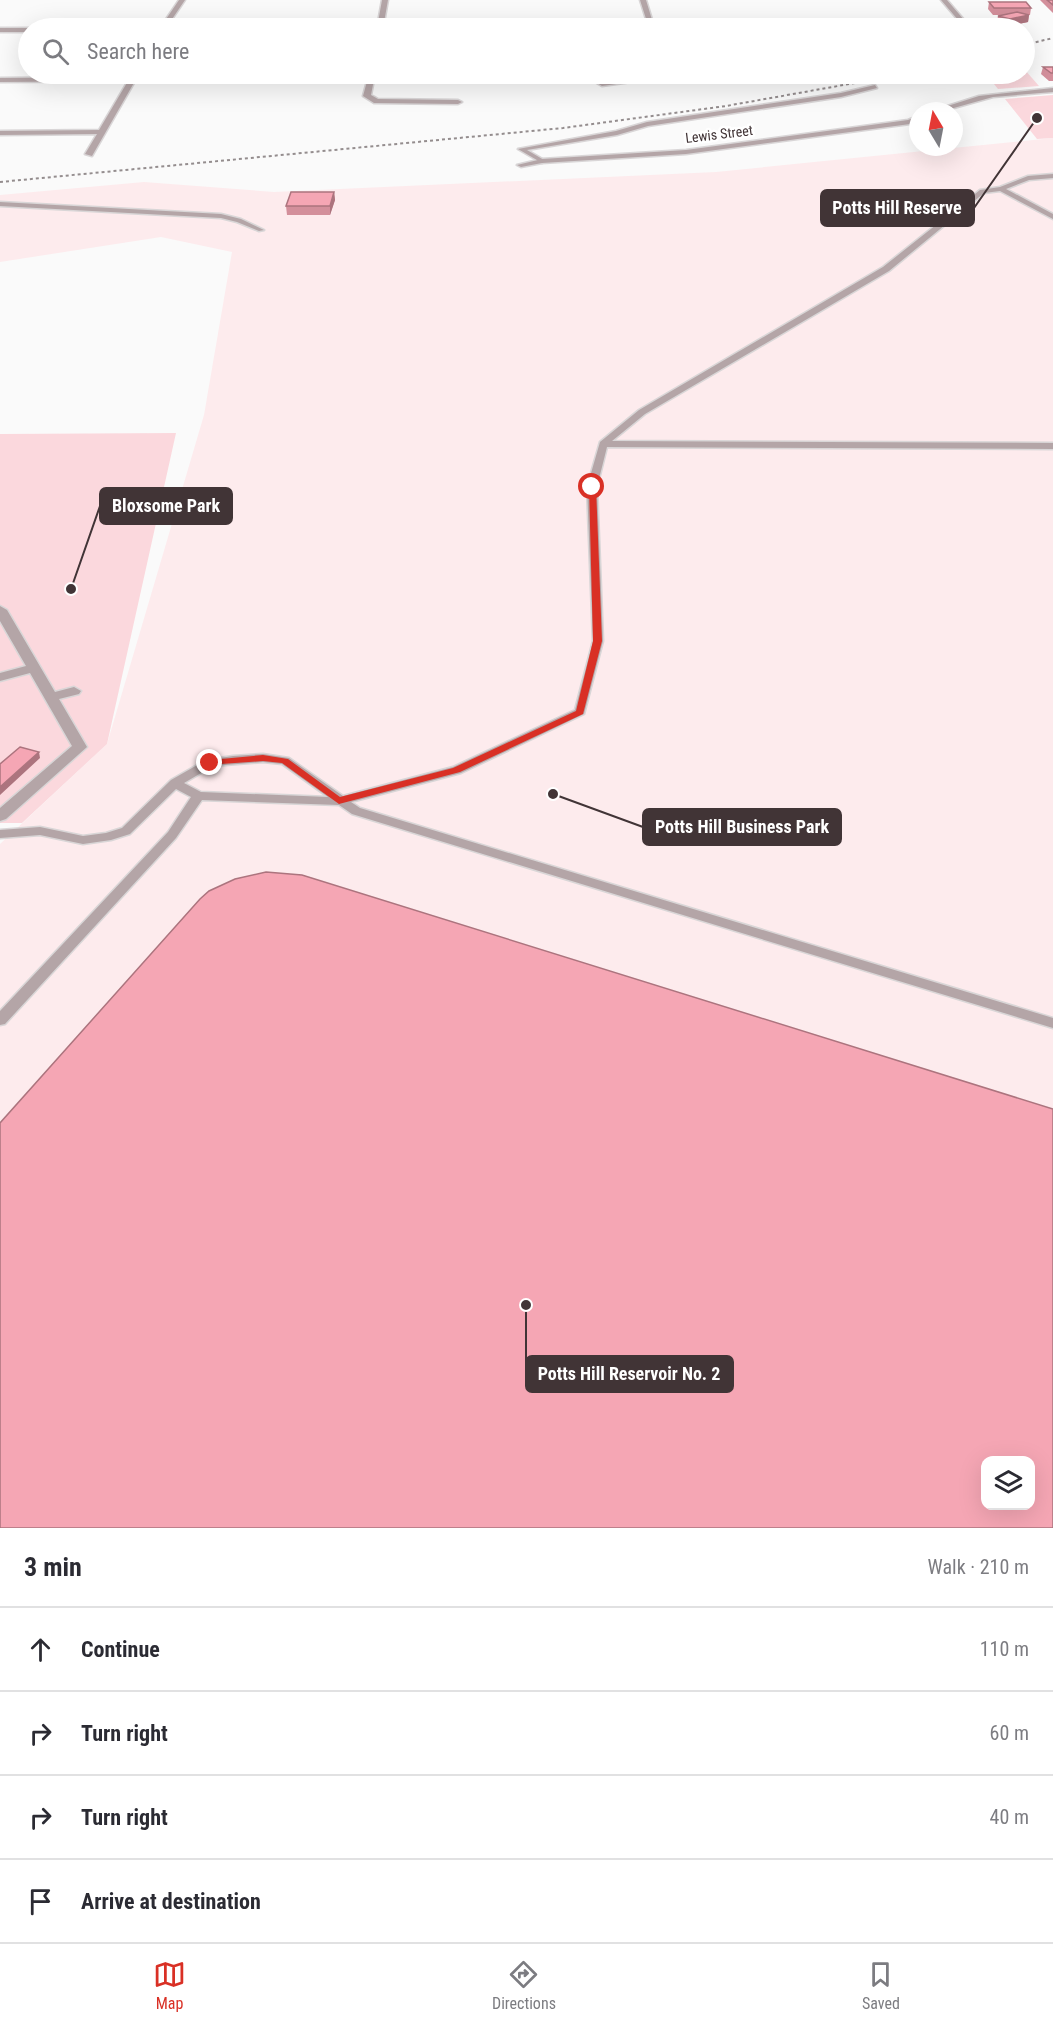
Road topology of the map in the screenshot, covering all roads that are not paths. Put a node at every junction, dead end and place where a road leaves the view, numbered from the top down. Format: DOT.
graph roads {
  1 [pos="182,0"];
  2 [pos="385,0"];
  3 [pos="643,0"];
  4 [pos="944,0"];
  5 [pos="170,18"];
  6 [pos="382,18"];
  7 [pos="648,18"];
  8 [pos="959,18"];
  9 [pos="0,30"];
  10 [pos="18,30"];
  11 [pos="0,80"];
  12 [pos="18,80"];
  13 [pos="129,84"];
  14 [pos="370,84"];
  15 [pos="875,87"];
  16 [pos="1053,90"];
  17 [pos="458,102"];
  18 [pos="960,102"];
  19 [pos="909,120"];
  20 [pos="101,132"];
  21 [pos="0,133"];
  22 [pos="89,154"];
  23 [pos="542,160"];
  24 [pos="521,165"];
  25 [pos="1053,176"];
  26 [pos="1002,189"];
  27 [pos="0,204"];
  28 [pos="1053,217"];
  29 [pos="261,230"];
  30 [pos="603,444"];
  31 [pos="1053,446"];
  32 [pos="0,610"];
  33 [pos="34,668"];
  34 [pos="0,677"];
  35 [pos="74,691"];
  36 [pos="51,697"];
  37 [pos="175,783"];
  38 [pos="198,796"];
  39 [pos="339,801"];
  40 [pos="0,816"];
  41 [pos="0,834"];
  42 [pos="0,1020"];
  43 [pos="1053,1023"];
  1 -- 5 [label="street"];
  2 -- 6 [label="street"];
  3 -- 7 [label="street"];
  4 -- 8 [label="street"];
  9 -- 10 [label="street"];
  11 -- 12 [label="street"];
  13 -- 20 [label="street"];
  14 -- 17 [label="street"];
  15 -- 23 [label="lane"];
  16 -- 18 [label="street"];
  19 -- 23 [label="street, Lewis Street"];
  20 -- 21 [label="street"];
  20 -- 22 [label="street"];
  23 -- 24 [label="street, Lewis Street"];
  25 -- 26 [label="lane"];
  26 -- 28 [label="lane"];
  26 -- 30 [label="lane"];
  27 -- 29 [label="lane"];
  30 -- 31 [label="lane"];
  30 -- 39 [label="lane"];
  32 -- 33 [label="street"];
  33 -- 34 [label="street"];
  33 -- 36 [label="street"];
  35 -- 36 [label="street"];
  36 -- 40 [label="street"];
  37 -- 38 [label="lane"];
  37 -- 39 [label="lane"];
  37 -- 41 [label="lane"];
  38 -- 39 [label="lane"];
  38 -- 42 [label="lane"];
  39 -- 43 [label="lane"];
}
